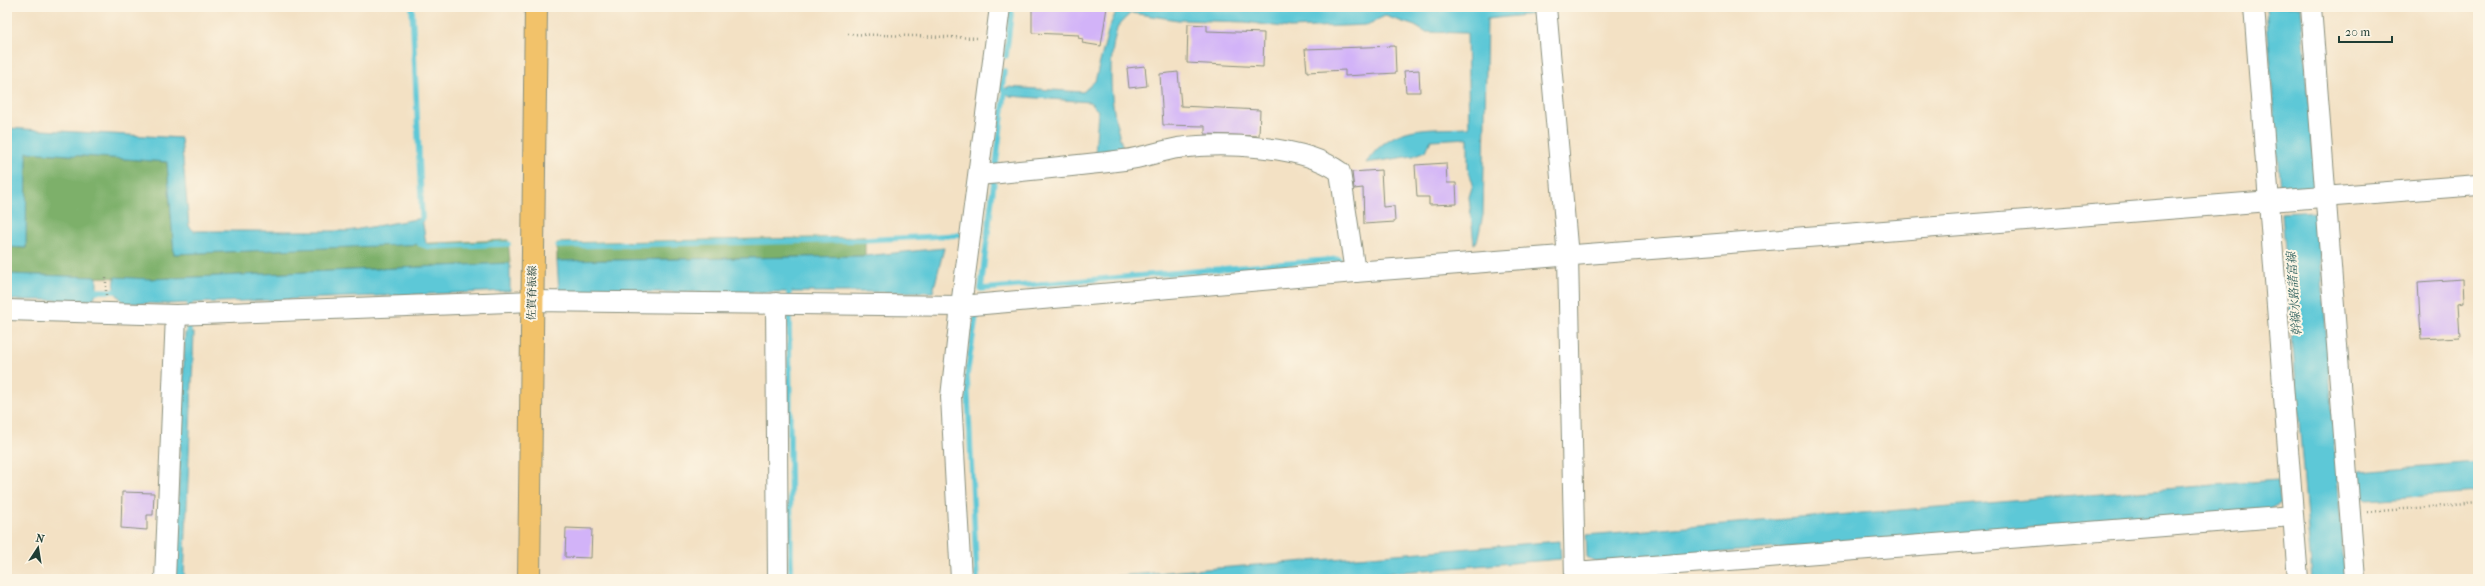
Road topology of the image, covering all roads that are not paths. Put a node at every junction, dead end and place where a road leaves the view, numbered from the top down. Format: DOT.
graph roads {
  1 [pos="536,7"];
  2 [pos="1000,7"];
  3 [pos="2254,7"];
  4 [pos="2311,7"];
  5 [pos="1546,9"];
  6 [pos="980,175"];
  7 [pos="2478,185"];
  8 [pos="2319,198"];
  9 [pos="2278,201"];
  10 [pos="1568,257"];
  11 [pos="1355,272"];
  12 [pos="532,301"];
  13 [pos="776,303"];
  14 [pos="960,306"];
  15 [pos="7,310"];
  16 [pos="176,315"];
  17 [pos="2293,516"];
  18 [pos="1575,575"];
  19 [pos="165,579"];
  20 [pos="529,579"];
  21 [pos="778,579"];
  22 [pos="961,579"];
  23 [pos="2298,579"];
  24 [pos="2355,579"];
  1 -- 12 [label="main road, 佐賀脊振線"];
  2 -- 6 [label="street"];
  3 -- 9 [label="street"];
  4 -- 8 [label="street"];
  5 -- 10 [label="street"];
  6 -- 11 [label="street"];
  6 -- 14 [label="street"];
  7 -- 8 [label="street"];
  8 -- 9 [label="street"];
  8 -- 24 [label="street"];
  9 -- 10 [label="street"];
  9 -- 17 [label="street"];
  10 -- 11 [label="street"];
  10 -- 18 [label="street"];
  11 -- 14 [label="street"];
  12 -- 13 [label="street"];
  12 -- 16 [label="street"];
  12 -- 20 [label="main road, 佐賀脊振線"];
  13 -- 14 [label="street"];
  13 -- 21 [label="street"];
  14 -- 22 [label="street"];
  15 -- 16 [label="street"];
  16 -- 19 [label="street"];
  17 -- 18 [label="street"];
  17 -- 23 [label="street"];
}
